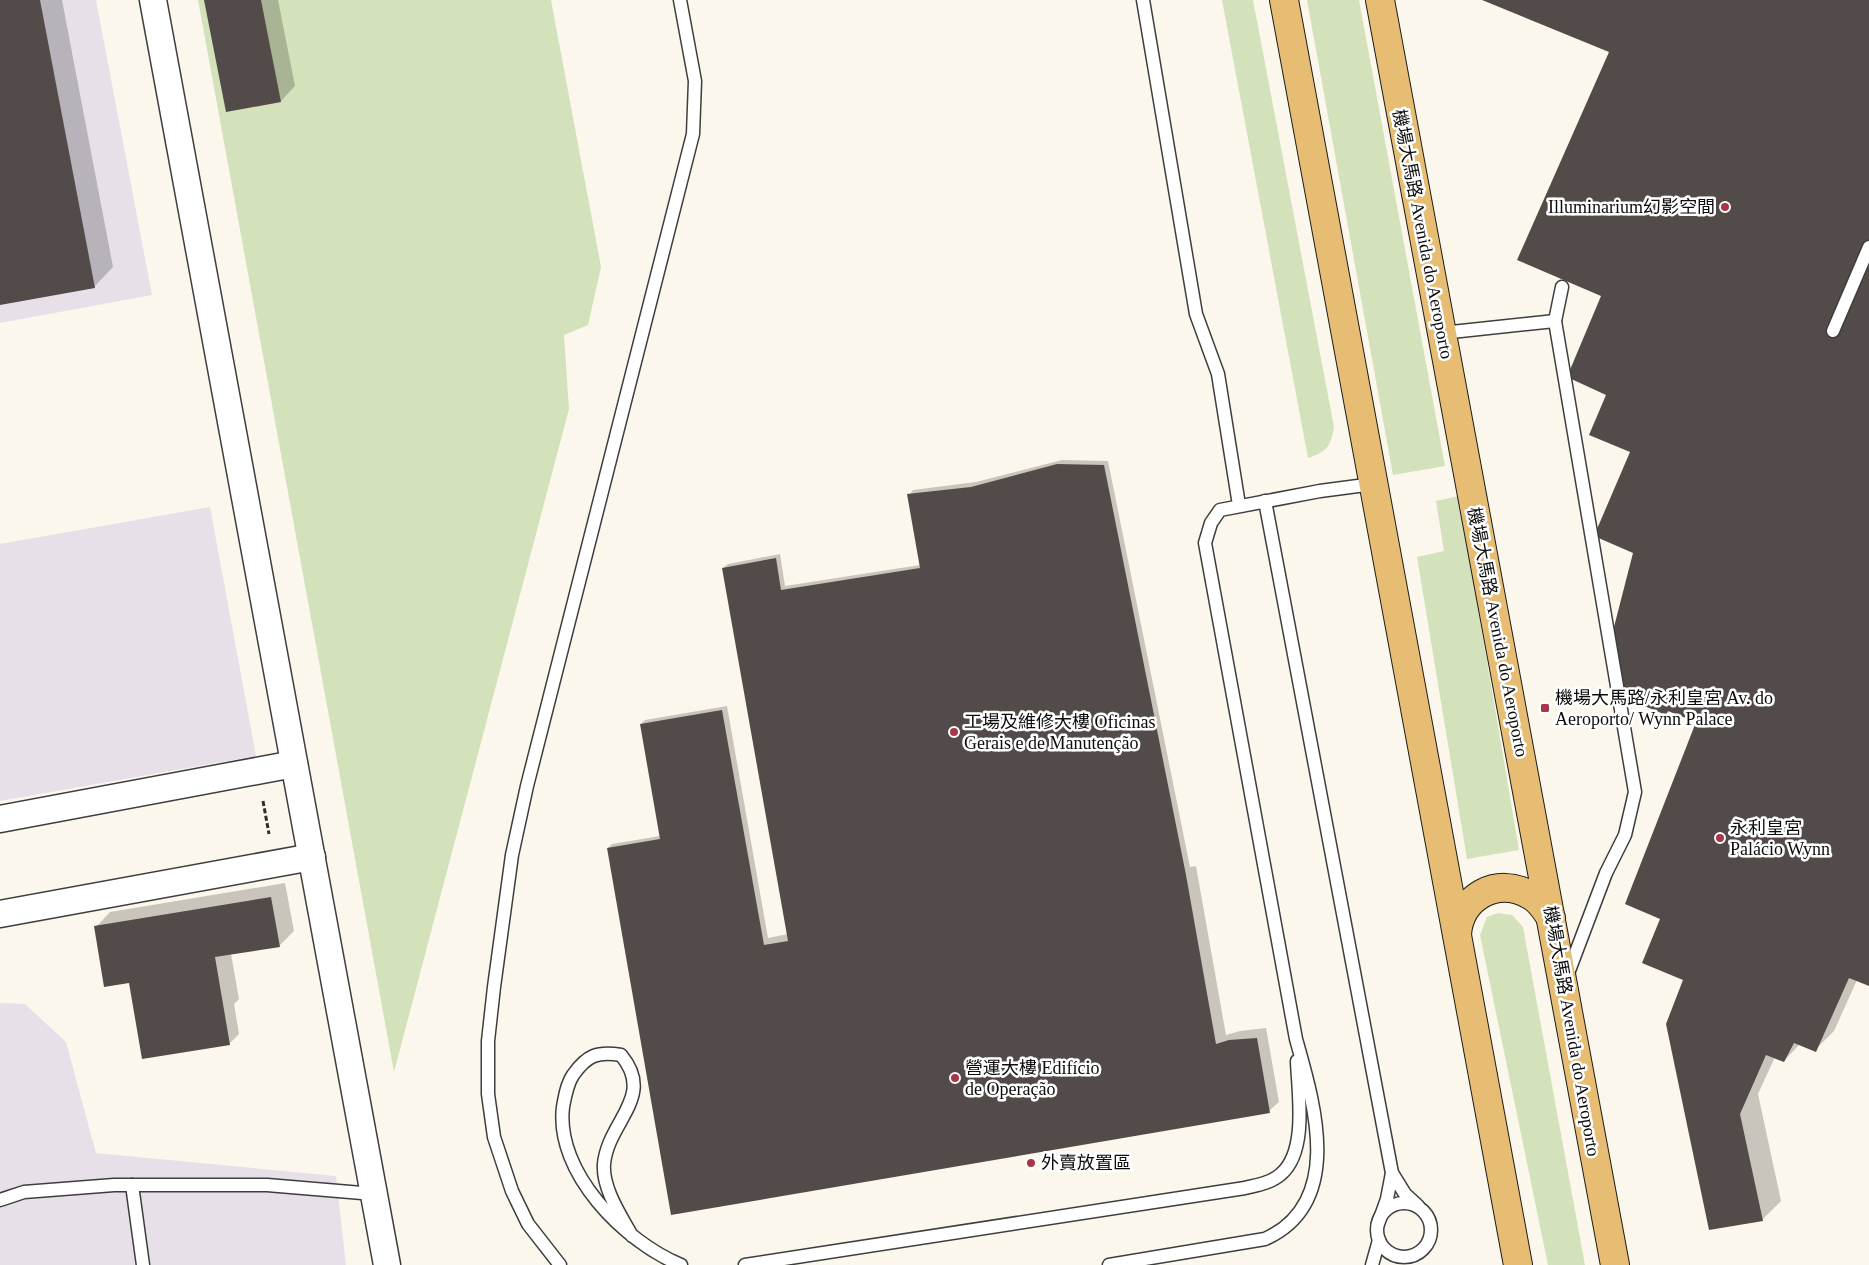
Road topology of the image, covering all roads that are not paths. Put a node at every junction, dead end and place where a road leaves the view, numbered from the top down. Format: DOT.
graph roads {
  1 [pos="153,0"];
  2 [pos="680,0"];
  3 [pos="1143,0"];
  4 [pos="1284,0"];
  5 [pos="1380,0"];
  6 [pos="1869,247"];
  7 [pos="1562,287"];
  8 [pos="1555,321"];
  9 [pos="1833,330"];
  10 [pos="1442,333"];
  11 [pos="1373,484"];
  12 [pos="1265,501"];
  13 [pos="1238,505"];
  14 [pos="294,764"];
  15 [pos="0,819"];
  16 [pos="312,857"];
  17 [pos="0,914"];
  18 [pos="1551,918"];
  19 [pos="1457,934"];
  20 [pos="1564,986"];
  21 [pos="1296,1039"];
  22 [pos="1392,1173"];
  23 [pos="132,1185"];
  24 [pos="374,1194"];
  25 [pos="0,1200"];
  26 [pos="1420,1208"];
  27 [pos="1378,1224"];
  28 [pos="632,1236"];
  29 [pos="1379,1240"];
  30 [pos="1416,1254"];
  31 [pos="143,1265"];
  32 [pos="387,1265"];
  33 [pos="560,1265"];
  34 [pos="681,1265"];
  35 [pos="745,1265"];
  36 [pos="1109,1265"];
  37 [pos="1372,1265"];
  38 [pos="1405,1265"];
  39 [pos="1518,1265"];
  40 [pos="1615,1265"];
  1 -- 14 [label="street"];
  2 -- 33 [label="lane"];
  3 -- 13 [label="lane"];
  4 -- 11 [label="main road"];
  5 -- 10 [label="main road, 機場大馬路 Avenida do Aeroporto"];
  6 -- 9 [label="lane"];
  7 -- 8 [label="lane"];
  8 -- 10 [label="lane"];
  8 -- 20 [label="lane"];
  10 -- 18 [label="main road, 機場大馬路 Avenida do Aeroporto"];
  11 -- 12 [label="lane"];
  11 -- 19 [label="main road"];
  12 -- 13 [label="lane"];
  12 -- 22 [label="lane"];
  13 -- 21 [label="lane"];
  14 -- 15 [label="street"];
  14 -- 16 [label="street"];
  16 -- 17 [label="street"];
  16 -- 24 [label="street"];
  18 -- 19 [label="main road"];
  18 -- 20 [label="main road, 機場大馬路 Avenida do Aeroporto"];
  19 -- 39 [label="main road"];
  20 -- 40 [label="main road, 機場大馬路 Avenida do Aeroporto"];
  21 -- 35 [label="lane"];
  21 -- 36 [label="lane"];
  22 -- 26 [label="lane"];
  22 -- 27 [label="lane"];
  23 -- 24 [label="lane"];
  23 -- 25 [label="lane"];
  23 -- 31 [label="lane"];
  24 -- 32 [label="street"];
  26 -- 27 [label="lane"];
  26 -- 30 [label="lane"];
  27 -- 29 [label="lane"];
  28 -- 28 [label="lane"];
  28 -- 34 [label="lane"];
  29 -- 30 [label="lane"];
  29 -- 37 [label="lane"];
  30 -- 38 [label="lane"];
}
